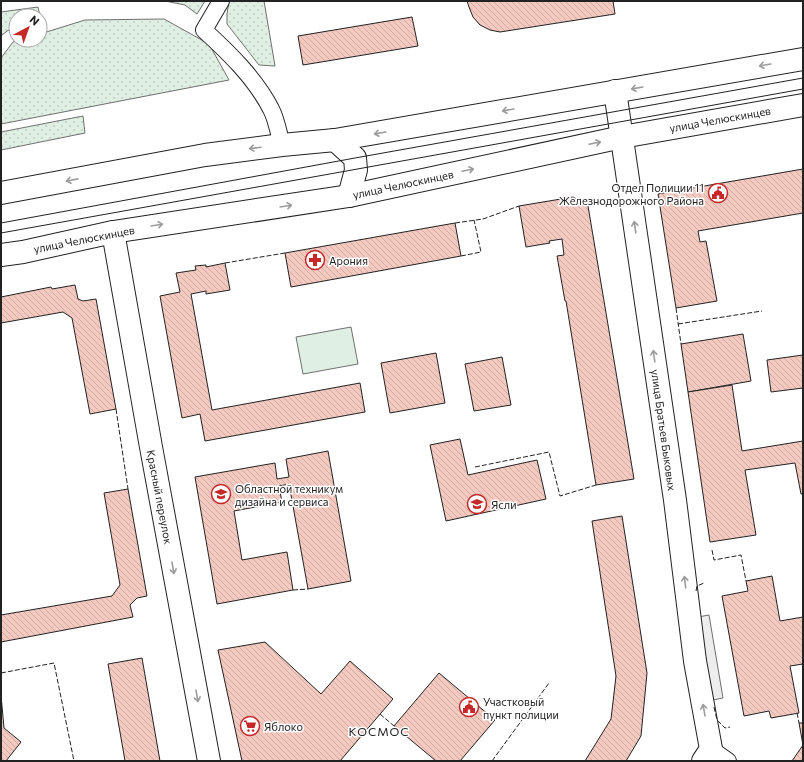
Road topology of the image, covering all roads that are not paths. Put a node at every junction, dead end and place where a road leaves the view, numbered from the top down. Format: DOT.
graph roads {
  1 [pos="221,1"];
  2 [pos="803,58"];
  3 [pos="615,92"];
  4 [pos="803,105"];
  5 [pos="622,137"];
  6 [pos="335,140"];
  7 [pos="282,145"];
  8 [pos="1,193"];
  9 [pos="349,196"];
  10 [pos="113,232"];
  11 [pos="1,255"];
  12 [pos="714,757"];
  13 [pos="209,761"];
  1 -- 7 [label="street"];
  2 -- 3 [label="main road, one-way"];
  3 -- 5 [label="main road, улица Братьев Быковых"];
  3 -- 6 [label="main road, one-way"];
  4 -- 5 [label="main road, улица Челюскинцев"];
  9 -- 5 [label="main road, улица Челюскинцев, one-way"];
  12 -- 5 [label="main road, улица Братьев Быковых, one-way"];
  6 -- 7 [label="main road"];
  6 -- 9 [label="main road"];
  7 -- 8 [label="main road, one-way"];
  10 -- 9 [label="main road, улица Челюскинцев, one-way"];
  10 -- 11 [label="main road, улица Челюскинцев"];
  10 -- 13 [label="main road, Красный переулок, one-way"];
}
